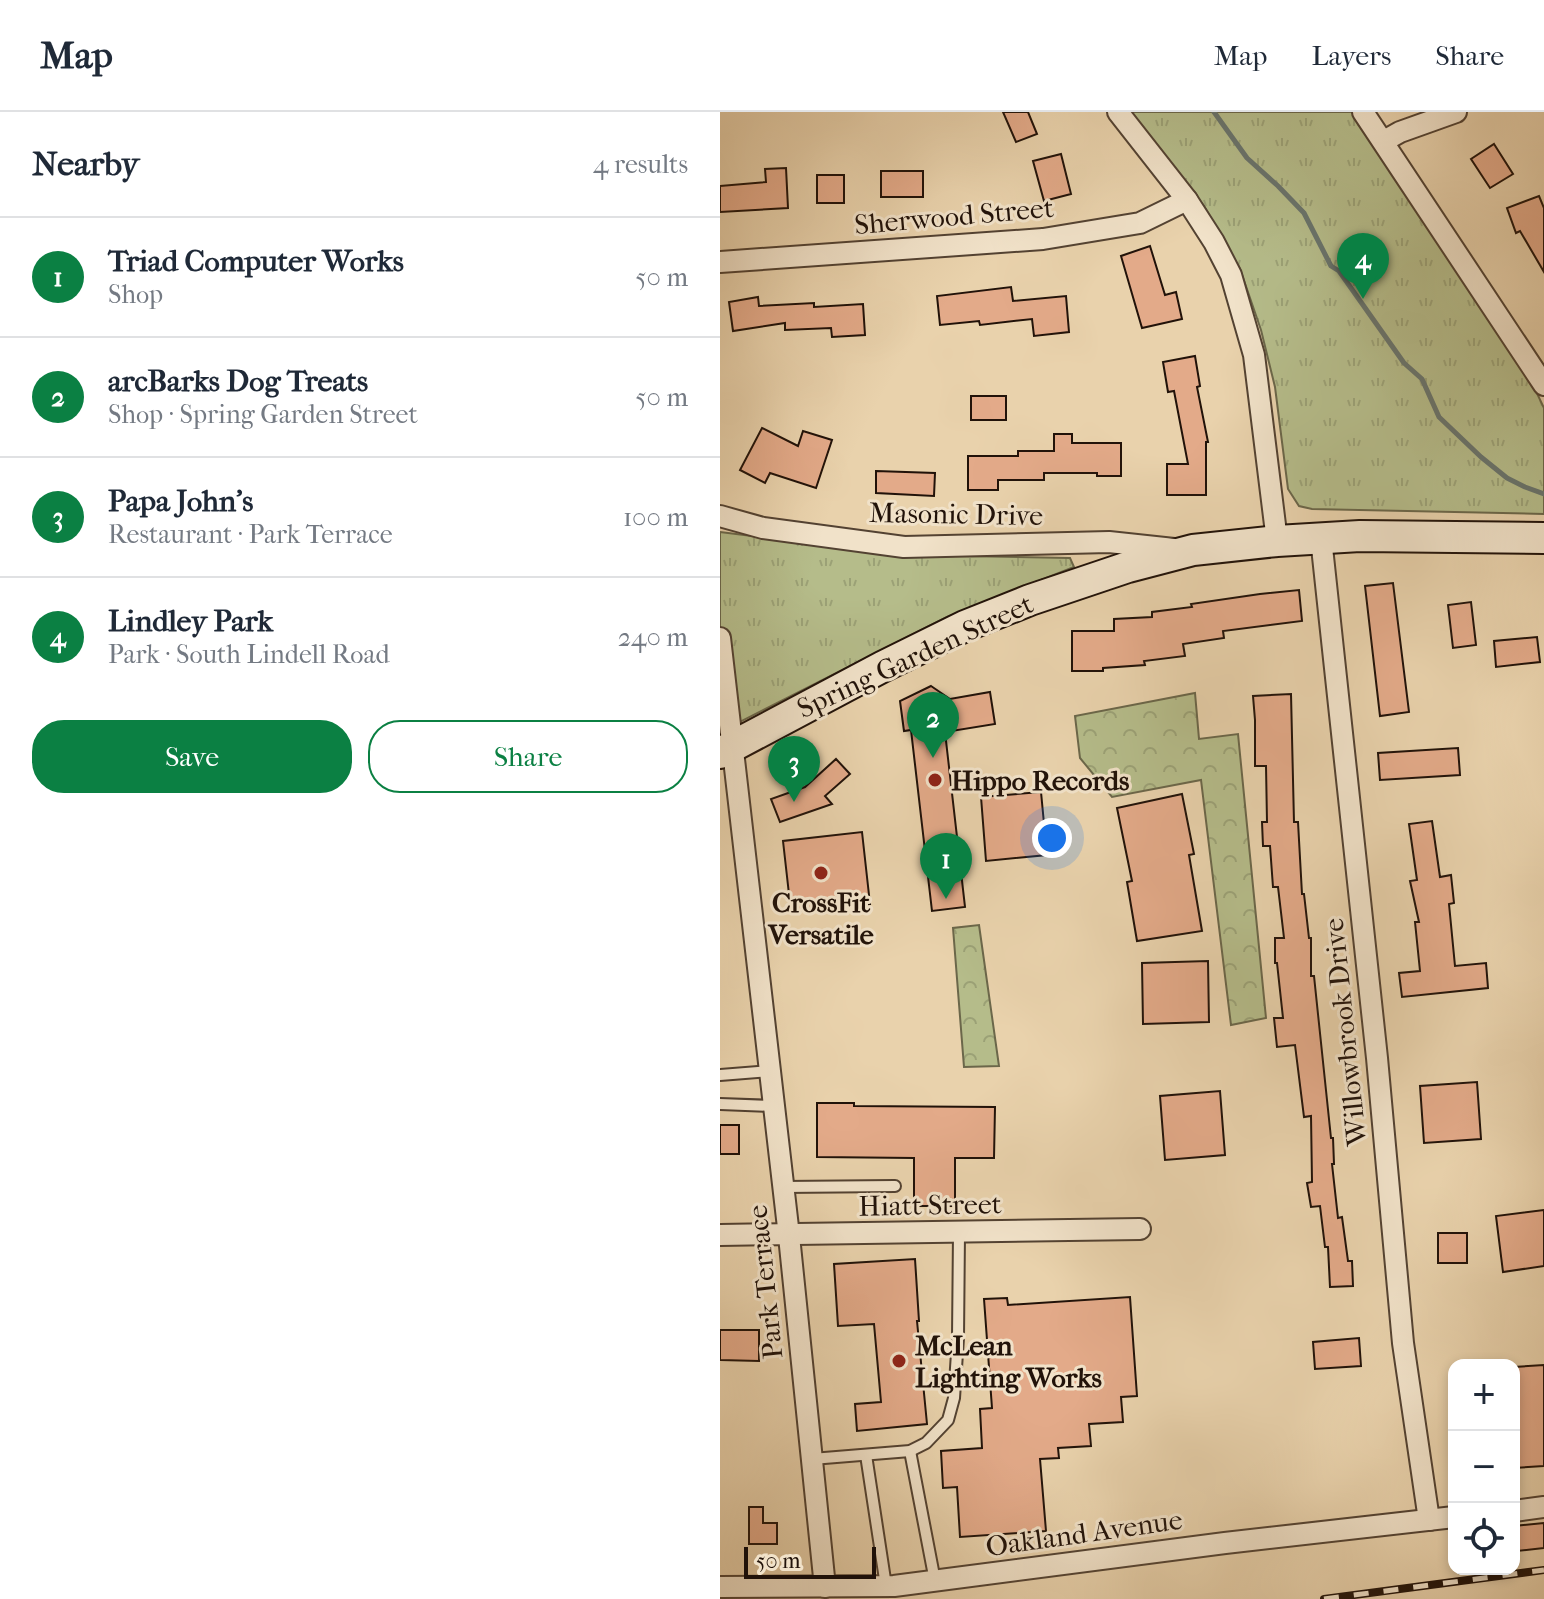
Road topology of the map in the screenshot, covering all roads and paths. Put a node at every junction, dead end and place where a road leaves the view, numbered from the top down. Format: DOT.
graph roads {
  1 [pos="1118,112"];
  2 [pos="1363,112"];
  3 [pos="1456,112"];
  4 [pos="1384,141"];
  5 [pos="1187,200"];
  6 [pos="720,262"];
  7 [pos="1544,385"];
  8 [pos="720,516"];
  9 [pos="1321,538"];
  10 [pos="1544,538"];
  11 [pos="1277,541"];
  12 [pos="1193,550"];
  13 [pos="720,638"];
  14 [pos="726,750"];
  15 [pos="770,1071"];
  16 [pos="720,1075"];
  17 [pos="720,1104"];
  18 [pos="774,1106"];
  19 [pos="895,1186"];
  20 [pos="783,1187"];
  21 [pos="1140,1229"];
  22 [pos="959,1233"];
  23 [pos="720,1235"];
  24 [pos="789,1236"];
  25 [pos="910,1451"];
  26 [pos="866,1455"];
  27 [pos="812,1459"];
  28 [pos="1544,1507"];
  29 [pos="1520,1510"];
  30 [pos="1448,1518"];
  31 [pos="1429,1520"];
  32 [pos="935,1581"];
  33 [pos="886,1586"];
  34 [pos="720,1587"];
  35 [pos="825,1587"];
  1 -- 5 [label="street"];
  2 -- 4 [label="street"];
  3 -- 4 [label="street"];
  4 -- 7 [label="street"];
  5 -- 6 [label="street, Sherwood Street"];
  5 -- 11 [label="street"];
  8 -- 12 [label="street, Masonic Drive"];
  9 -- 10 [label="main road, Spring Garden Street"];
  9 -- 11 [label="main road, Spring Garden Street"];
  9 -- 31 [label="street, Willowbrook Drive"];
  11 -- 12 [label="main road, Spring Garden Street"];
  12 -- 14 [label="main road, Spring Garden Street"];
  13 -- 14 [label="street, Park Terrace"];
  14 -- 15 [label="street, Park Terrace"];
  15 -- 16 [label="lane"];
  15 -- 18 [label="street, Park Terrace"];
  17 -- 18 [label="lane"];
  18 -- 20 [label="street, Park Terrace"];
  19 -- 20 [label="lane"];
  20 -- 24 [label="street, Park Terrace"];
  21 -- 22 [label="street, Hiatt Street"];
  22 -- 24 [label="street, Hiatt Street"];
  22 -- 25 [label="lane"];
  23 -- 24 [label="street, Hiatt Street"];
  24 -- 27 [label="street, Park Terrace"];
  25 -- 26 [label="lane"];
  25 -- 32 [label="lane"];
  26 -- 27 [label="lane"];
  26 -- 33 [label="lane"];
  27 -- 35 [label="street, Park Terrace"];
  28 -- 29 [label="street"];
  30 -- 31 [label="street, Oakland Avenue"];
  31 -- 32 [label="street, Oakland Avenue"];
  32 -- 33 [label="street, Oakland Avenue"];
  33 -- 35 [label="street, Oakland Avenue"];
  34 -- 35 [label="street, Oakland Avenue"];
}
